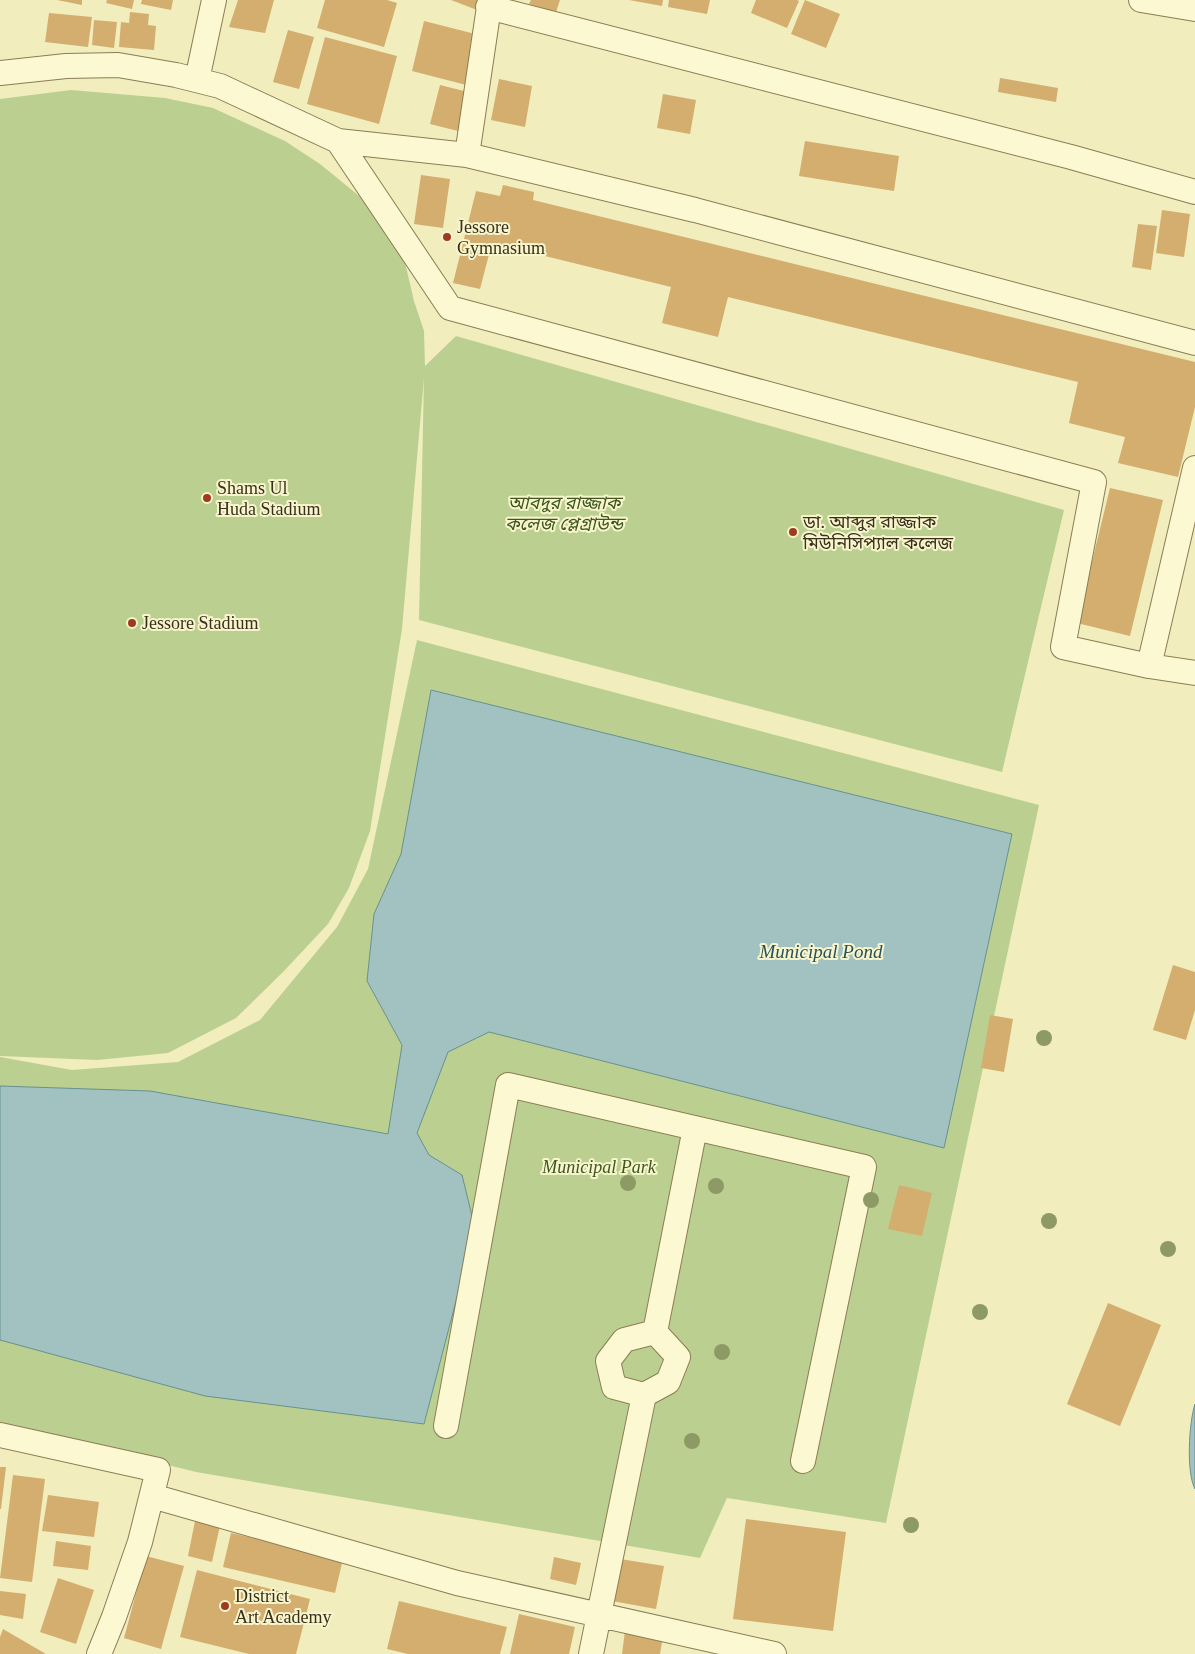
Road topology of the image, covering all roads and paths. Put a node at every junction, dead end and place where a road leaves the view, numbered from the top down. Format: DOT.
graph roads {
  1 [pos="214,0"];
  2 [pos="1141,0"];
  3 [pos="489,3"];
  4 [pos="1195,9"];
  5 [pos="0,73"];
  6 [pos="197,80"];
  7 [pos="338,141"];
  8 [pos="467,155"];
  9 [pos="1195,192"];
  10 [pos="1195,343"];
  11 [pos="1195,468"];
  12 [pos="1149,666"];
  13 [pos="1195,674"];
  14 [pos="695,1128"];
  15 [pos="655,1332"];
  16 [pos="644,1396"];
  17 [pos="446,1426"];
  18 [pos="0,1435"];
  19 [pos="803,1461"];
  20 [pos="152,1496"];
  21 [pos="599,1615"];
  22 [pos="98,1654"];
  23 [pos="591,1654"];
  24 [pos="774,1654"];
  1 -- 6 [label="street"];
  2 -- 4 [label="street"];
  3 -- 8 [label="street"];
  3 -- 9 [label="street"];
  5 -- 6 [label="street"];
  6 -- 7 [label="street"];
  7 -- 8 [label="street"];
  7 -- 12 [label="street"];
  8 -- 10 [label="street"];
  11 -- 12 [label="street"];
  12 -- 13 [label="street"];
  14 -- 15 [label="street"];
  14 -- 17 [label="street"];
  14 -- 19 [label="street"];
  15 -- 16 [label="street"];
  15 -- 16 [label="street"];
  16 -- 21 [label="street"];
  18 -- 20 [label="street"];
  20 -- 21 [label="street"];
  20 -- 22 [label="street"];
  21 -- 23 [label="street"];
  21 -- 24 [label="street"];
}
